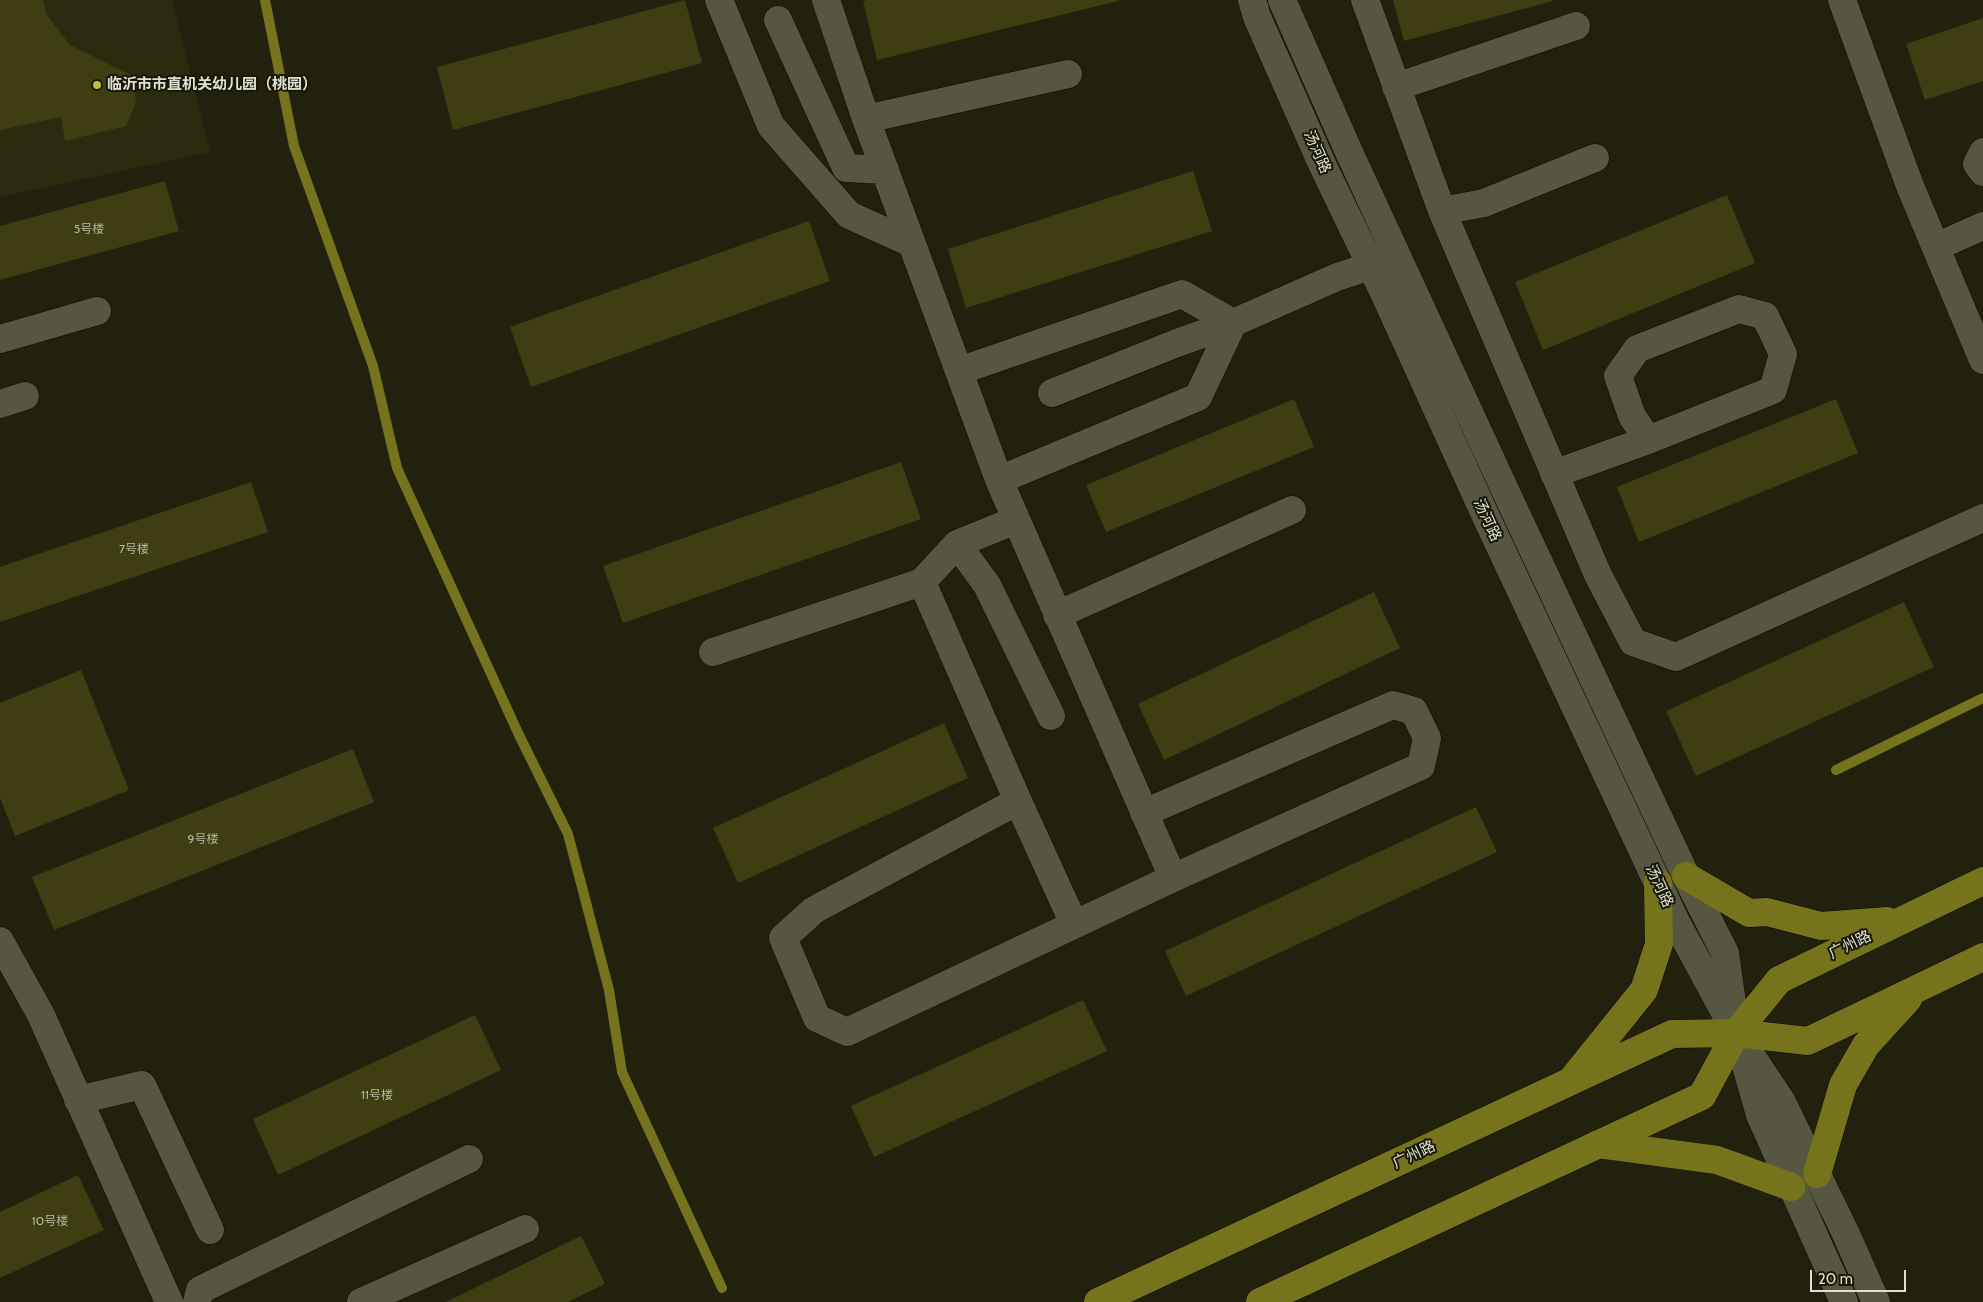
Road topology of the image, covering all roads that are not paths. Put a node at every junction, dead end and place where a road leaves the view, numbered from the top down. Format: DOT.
graph roads {
  1 [pos="719,0"];
  2 [pos="826,0"];
  3 [pos="1252,0"];
  4 [pos="1282,0"];
  5 [pos="1365,0"];
  6 [pos="1842,0"];
  7 [pos="778,20"];
  8 [pos="1576,26"];
  9 [pos="1068,74"];
  10 [pos="1396,87"];
  11 [pos="866,119"];
  12 [pos="1983,152"];
  13 [pos="1595,158"];
  14 [pos="885,170"];
  15 [pos="1983,172"];
  16 [pos="1442,211"];
  17 [pos="1983,226"];
  18 [pos="911,243"];
  19 [pos="1936,246"];
  20 [pos="1371,266"];
  21 [pos="97,310"];
  22 [pos="1233,323"];
  23 [pos="0,339"];
  24 [pos="1983,360"];
  25 [pos="959,371"];
  26 [pos="1052,393"];
  27 [pos="1648,440"];
  28 [pos="1554,474"];
  29 [pos="999,480"];
  30 [pos="1292,510"];
  31 [pos="1983,518"];
  32 [pos="1016,520"];
  33 [pos="957,544"];
  34 [pos="922,582"];
  35 [pos="1057,615"];
  36 [pos="713,652"];
  37 [pos="1051,716"];
  38 [pos="1018,801"];
  39 [pos="1144,814"];
  40 [pos="1686,876"];
  41 [pos="1173,878"];
  42 [pos="1983,881"];
  43 [pos="1658,883"];
  44 [pos="1901,920"];
  45 [pos="1074,924"];
  46 [pos="0,941"];
  47 [pos="1983,956"];
  48 [pos="1919,987"];
  49 [pos="1736,1033"];
  50 [pos="1569,1082"];
  51 [pos="78,1100"];
  52 [pos="1598,1144"];
  53 [pos="469,1159"];
  54 [pos="1817,1174"];
  55 [pos="1792,1187"];
  56 [pos="525,1229"];
  57 [pos="210,1230"];
  58 [pos="169,1302"];
  59 [pos="198,1302"];
  60 [pos="362,1302"];
  61 [pos="1098,1302"];
  62 [pos="1260,1302"];
  63 [pos="1844,1302"];
  64 [pos="1876,1302"];
  1 -- 18 [label="street"];
  2 -- 11 [label="street"];
  3 -- 20 [label="street, 汤河路"];
  4 -- 40 [label="street, 汤河路"];
  5 -- 10 [label="street"];
  6 -- 19 [label="street"];
  7 -- 14 [label="street"];
  8 -- 10 [label="street"];
  9 -- 11 [label="street"];
  10 -- 16 [label="street"];
  11 -- 14 [label="street"];
  12 -- 15 [label="street"];
  13 -- 16 [label="street"];
  14 -- 18 [label="street"];
  16 -- 28 [label="street"];
  17 -- 19 [label="street"];
  18 -- 25 [label="street"];
  19 -- 24 [label="street"];
  20 -- 22 [label="street"];
  20 -- 43 [label="street, 汤河路"];
  21 -- 23 [label="street"];
  22 -- 25 [label="street"];
  22 -- 26 [label="street"];
  22 -- 29 [label="street"];
  25 -- 29 [label="street"];
  27 -- 27 [label="street"];
  27 -- 28 [label="street"];
  28 -- 31 [label="street"];
  29 -- 32 [label="street"];
  30 -- 35 [label="street"];
  32 -- 33 [label="street"];
  32 -- 35 [label="street"];
  33 -- 34 [label="street"];
  33 -- 37 [label="street"];
  34 -- 36 [label="street"];
  34 -- 38 [label="street"];
  35 -- 39 [label="street"];
  38 -- 45 [label="street"];
  38 -- 45 [label="street"];
  39 -- 41 [label="street"];
  39 -- 41 [label="street"];
  40 -- 44 [label="main road"];
  40 -- 49 [label="street, 汤河路"];
  41 -- 45 [label="street"];
  42 -- 44 [label="main road, 广州路"];
  43 -- 49 [label="street, 汤河路"];
  43 -- 50 [label="main road"];
  44 -- 49 [label="main road, 广州路"];
  46 -- 51 [label="street"];
  47 -- 48 [label="main road, 广州路"];
  48 -- 49 [label="main road, 广州路"];
  48 -- 54 [label="main road"];
  49 -- 50 [label="main road, 广州路"];
  49 -- 52 [label="main road, 广州路"];
  49 -- 54 [label="street, 汤河路"];
  49 -- 55 [label="street, 汤河路"];
  50 -- 61 [label="main road, 广州路"];
  51 -- 57 [label="street"];
  51 -- 58 [label="street"];
  52 -- 55 [label="main road"];
  52 -- 62 [label="main road, 广州路"];
  53 -- 59 [label="street"];
  54 -- 64 [label="street, 汤河路"];
  55 -- 63 [label="street, 汤河路"];
  56 -- 60 [label="street"];
}
